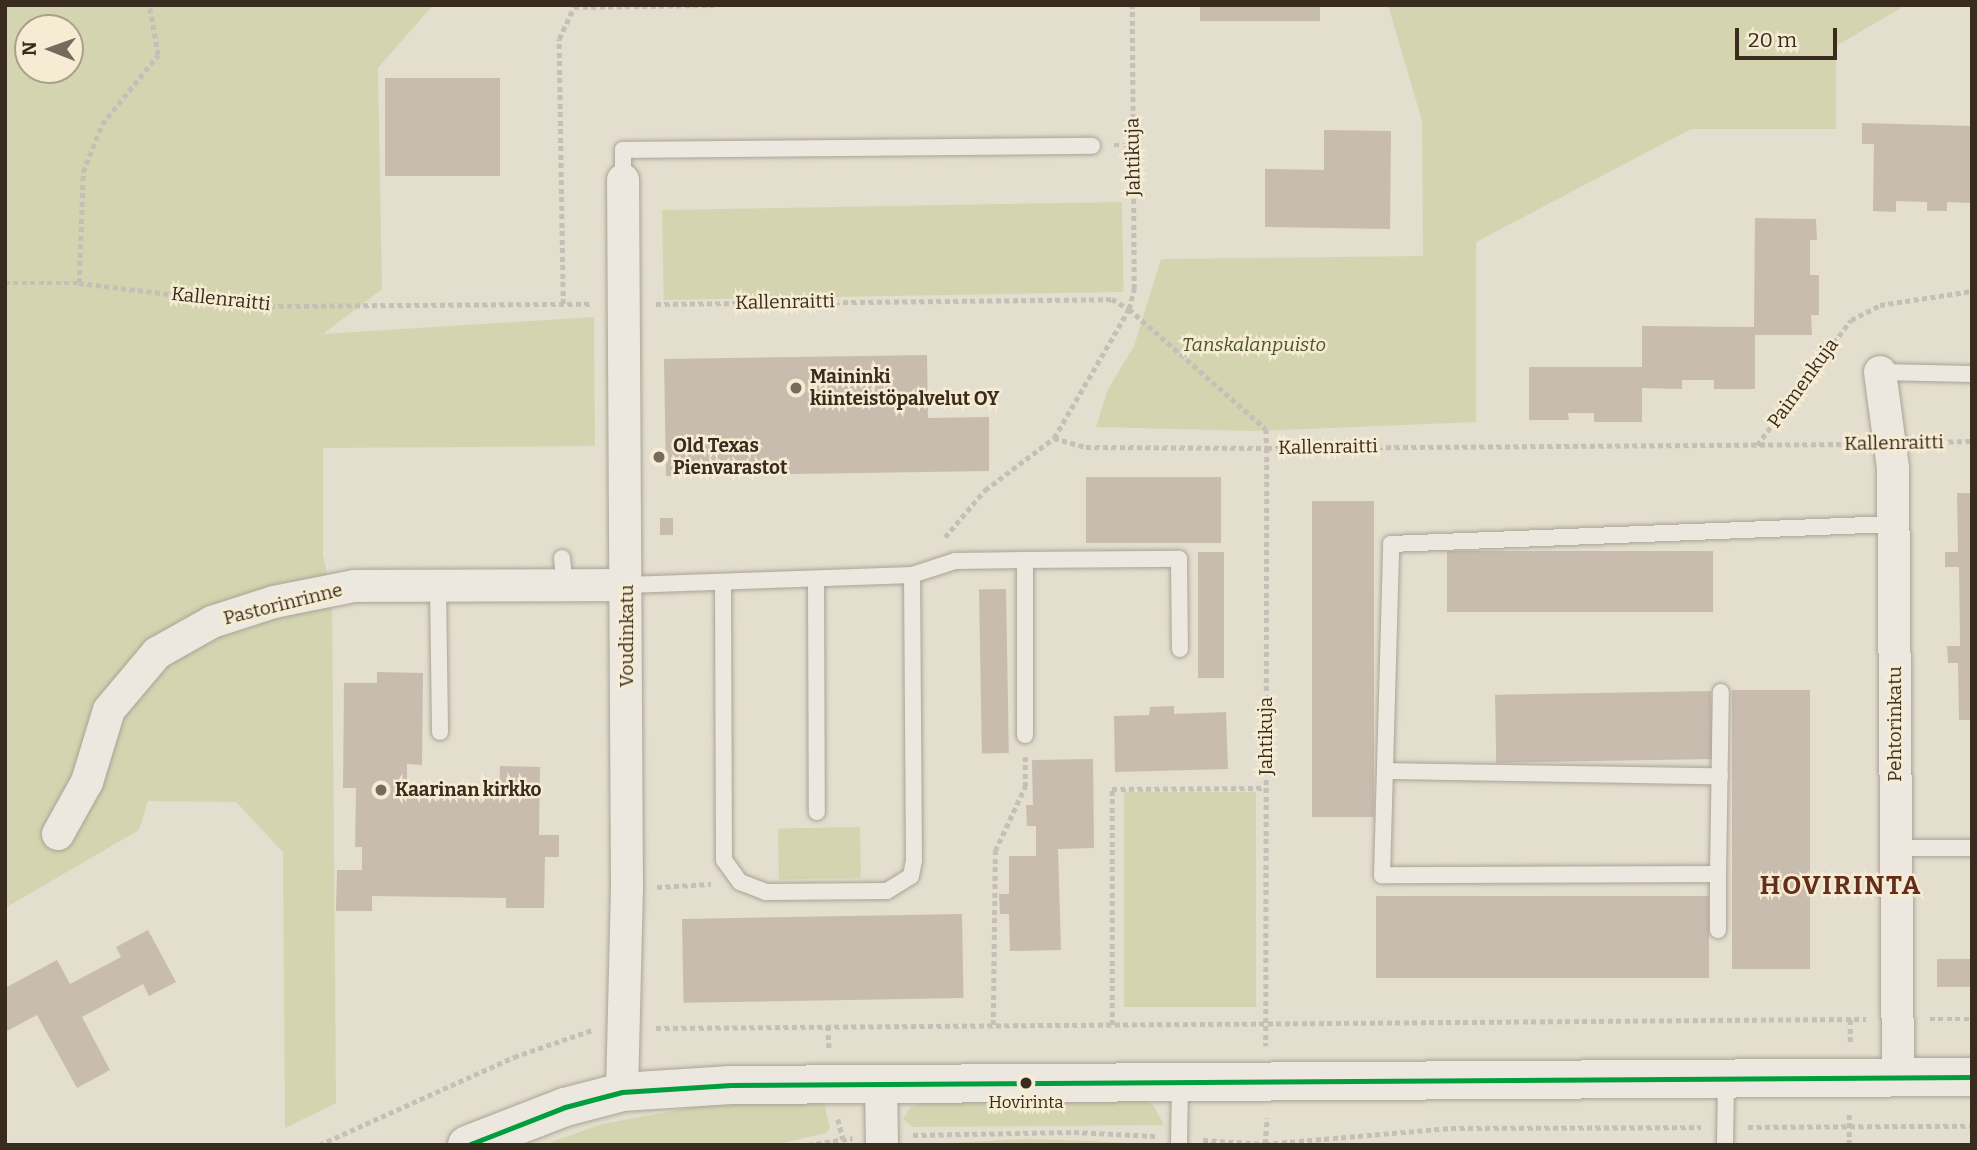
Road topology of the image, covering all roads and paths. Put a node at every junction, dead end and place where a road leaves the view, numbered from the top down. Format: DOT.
graph roads {
  1 [pos="149,5"];
  2 [pos="714,5"];
  3 [pos="1132,5"];
  4 [pos="1092,145"];
  5 [pos="623,180"];
  6 [pos="5,283"];
  7 [pos="79,283"];
  8 [pos="1972,291"];
  9 [pos="624,304"];
  10 [pos="1129,309"];
  11 [pos="1880,372"];
  12 [pos="1972,374"];
  13 [pos="1054,438"];
  14 [pos="1972,441"];
  15 [pos="1892,443"];
  16 [pos="1756,446"];
  17 [pos="1267,448"];
  18 [pos="1894,524"];
  19 [pos="1025,560"];
  20 [pos="912,575"];
  21 [pos="816,579"];
  22 [pos="723,582"];
  23 [pos="627,585"];
  24 [pos="438,586"];
  25 [pos="1180,649"];
  26 [pos="1721,692"];
  27 [pos="440,732"];
  28 [pos="1025,735"];
  29 [pos="1384,771"];
  30 [pos="1720,776"];
  31 [pos="1265,788"];
  32 [pos="817,812"];
  33 [pos="58,834"];
  34 [pos="1896,848"];
  35 [pos="1972,848"];
  36 [pos="1718,874"];
  37 [pos="740,883"];
  38 [pos="653,887"];
  39 [pos="1718,930"];
  40 [pos="1898,1019"];
  41 [pos="1972,1019"];
  42 [pos="1266,1023"];
  43 [pos="993,1026"];
  44 [pos="1112,1026"];
  45 [pos="626,1029"];
  46 [pos="1898,1077"];
  47 [pos="1972,1077"];
  48 [pos="1726,1079"];
  49 [pos="881,1081"];
  50 [pos="1180,1081"];
  51 [pos="622,1092"];
  52 [pos="1972,1126"];
  53 [pos="1725,1127"];
  54 [pos="1849,1127"];
  55 [pos="882,1140"];
  56 [pos="1179,1142"];
  57 [pos="322,1144"];
  58 [pos="1265,1144"];
  59 [pos="467,1145"];
  60 [pos="808,1145"];
  61 [pos="1724,1145"];
  62 [pos="1849,1145"];
  1 -- 7 [label="path"];
  2 -- 7 [label="path, Kallenraitti"];
  3 -- 10 [label="path, Jahtikuja"];
  4 -- 5 [label="lane"];
  5 -- 9 [label="street, Voudinkatu"];
  6 -- 7 [label="path, Kallenraitti"];
  8 -- 16 [label="path, Paimenkuja"];
  9 -- 10 [label="path, Kallenraitti"];
  9 -- 23 [label="street, Voudinkatu"];
  10 -- 13 [label="path"];
  10 -- 17 [label="path, Kallenraitti"];
  11 -- 12 [label="lane"];
  11 -- 15 [label="street, Pehtorinkatu"];
  13 -- 17 [label="path"];
  13 -- 20 [label="path"];
  14 -- 15 [label="path, Kallenraitti"];
  15 -- 16 [label="path, Kallenraitti"];
  15 -- 18 [label="street, Pehtorinkatu"];
  16 -- 17 [label="path, Kallenraitti"];
  17 -- 31 [label="path, Jahtikuja"];
  18 -- 29 [label="lane"];
  18 -- 34 [label="street, Pehtorinkatu"];
  19 -- 20 [label="lane"];
  19 -- 25 [label="lane"];
  19 -- 28 [label="lane"];
  20 -- 21 [label="lane"];
  20 -- 37 [label="lane"];
  21 -- 22 [label="lane"];
  21 -- 32 [label="lane"];
  22 -- 23 [label="lane"];
  22 -- 37 [label="lane"];
  23 -- 24 [label="street, Pastorinrinne"];
  23 -- 45 [label="street, Voudinkatu"];
  24 -- 27 [label="lane"];
  24 -- 33 [label="street, Pastorinrinne"];
  26 -- 30 [label="lane"];
  28 -- 43 [label="path"];
  29 -- 30 [label="lane"];
  29 -- 36 [label="lane"];
  30 -- 36 [label="lane"];
  31 -- 42 [label="path, Jahtikuja"];
  31 -- 44 [label="path"];
  34 -- 35 [label="lane"];
  34 -- 40 [label="street, Pehtorinkatu"];
  36 -- 39 [label="lane"];
  37 -- 38 [label="path"];
  40 -- 41 [label="path"];
  40 -- 42 [label="path"];
  40 -- 46 [label="street, Pehtorinkatu"];
  42 -- 44 [label="path"];
  43 -- 44 [label="path"];
  43 -- 45 [label="path"];
  45 -- 51 [label="street, Voudinkatu"];
  45 -- 57 [label="path"];
  46 -- 47 [label="street"];
  46 -- 48 [label="street"];
  48 -- 50 [label="street"];
  48 -- 53 [label="lane"];
  49 -- 50 [label="street"];
  49 -- 51 [label="street"];
  49 -- 55 [label="street"];
  50 -- 56 [label="lane"];
  51 -- 59 [label="street"];
  52 -- 54 [label="path"];
  53 -- 54 [label="path"];
  53 -- 58 [label="path"];
  53 -- 61 [label="lane"];
  54 -- 62 [label="path"];
  55 -- 56 [label="path"];
  55 -- 60 [label="path"];
  56 -- 58 [label="path"];
}
